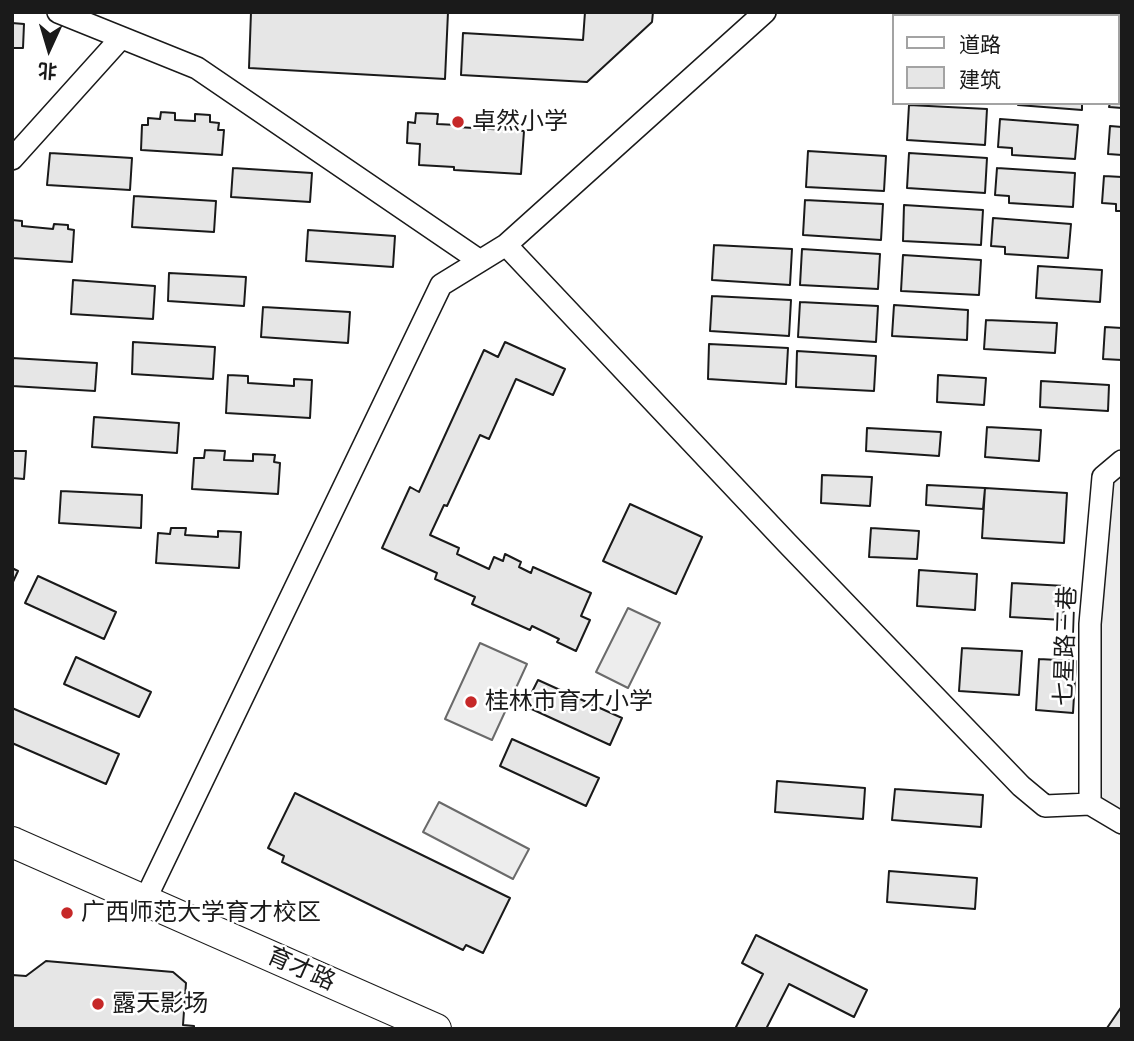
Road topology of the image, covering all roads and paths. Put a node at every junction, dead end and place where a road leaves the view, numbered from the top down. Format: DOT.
graph roads {
  1 [pos="58,12"];
  2 [pos="765,12"];
  3 [pos="121,38"];
  4 [pos="12,159"];
  5 [pos="506,245"];
  6 [pos="481,261"];
  7 [pos="1122,461"];
  8 [pos="1090,804"];
  9 [pos="1122,823"];
  10 [pos="12,842"];
  11 [pos="145,900"];
  12 [pos="436,1029"];
  1 -- 3 [label="street"];
  2 -- 5 [label="street"];
  3 -- 4 [label="street"];
  3 -- 6 [label="street"];
  5 -- 6 [label="street"];
  5 -- 8 [label="street"];
  6 -- 11 [label="street"];
  7 -- 8 [label="street, 七星路三巷"];
  8 -- 9 [label="street"];
  10 -- 11 [label="main road, 育才路"];
  11 -- 12 [label="main road, 育才路"];
}
